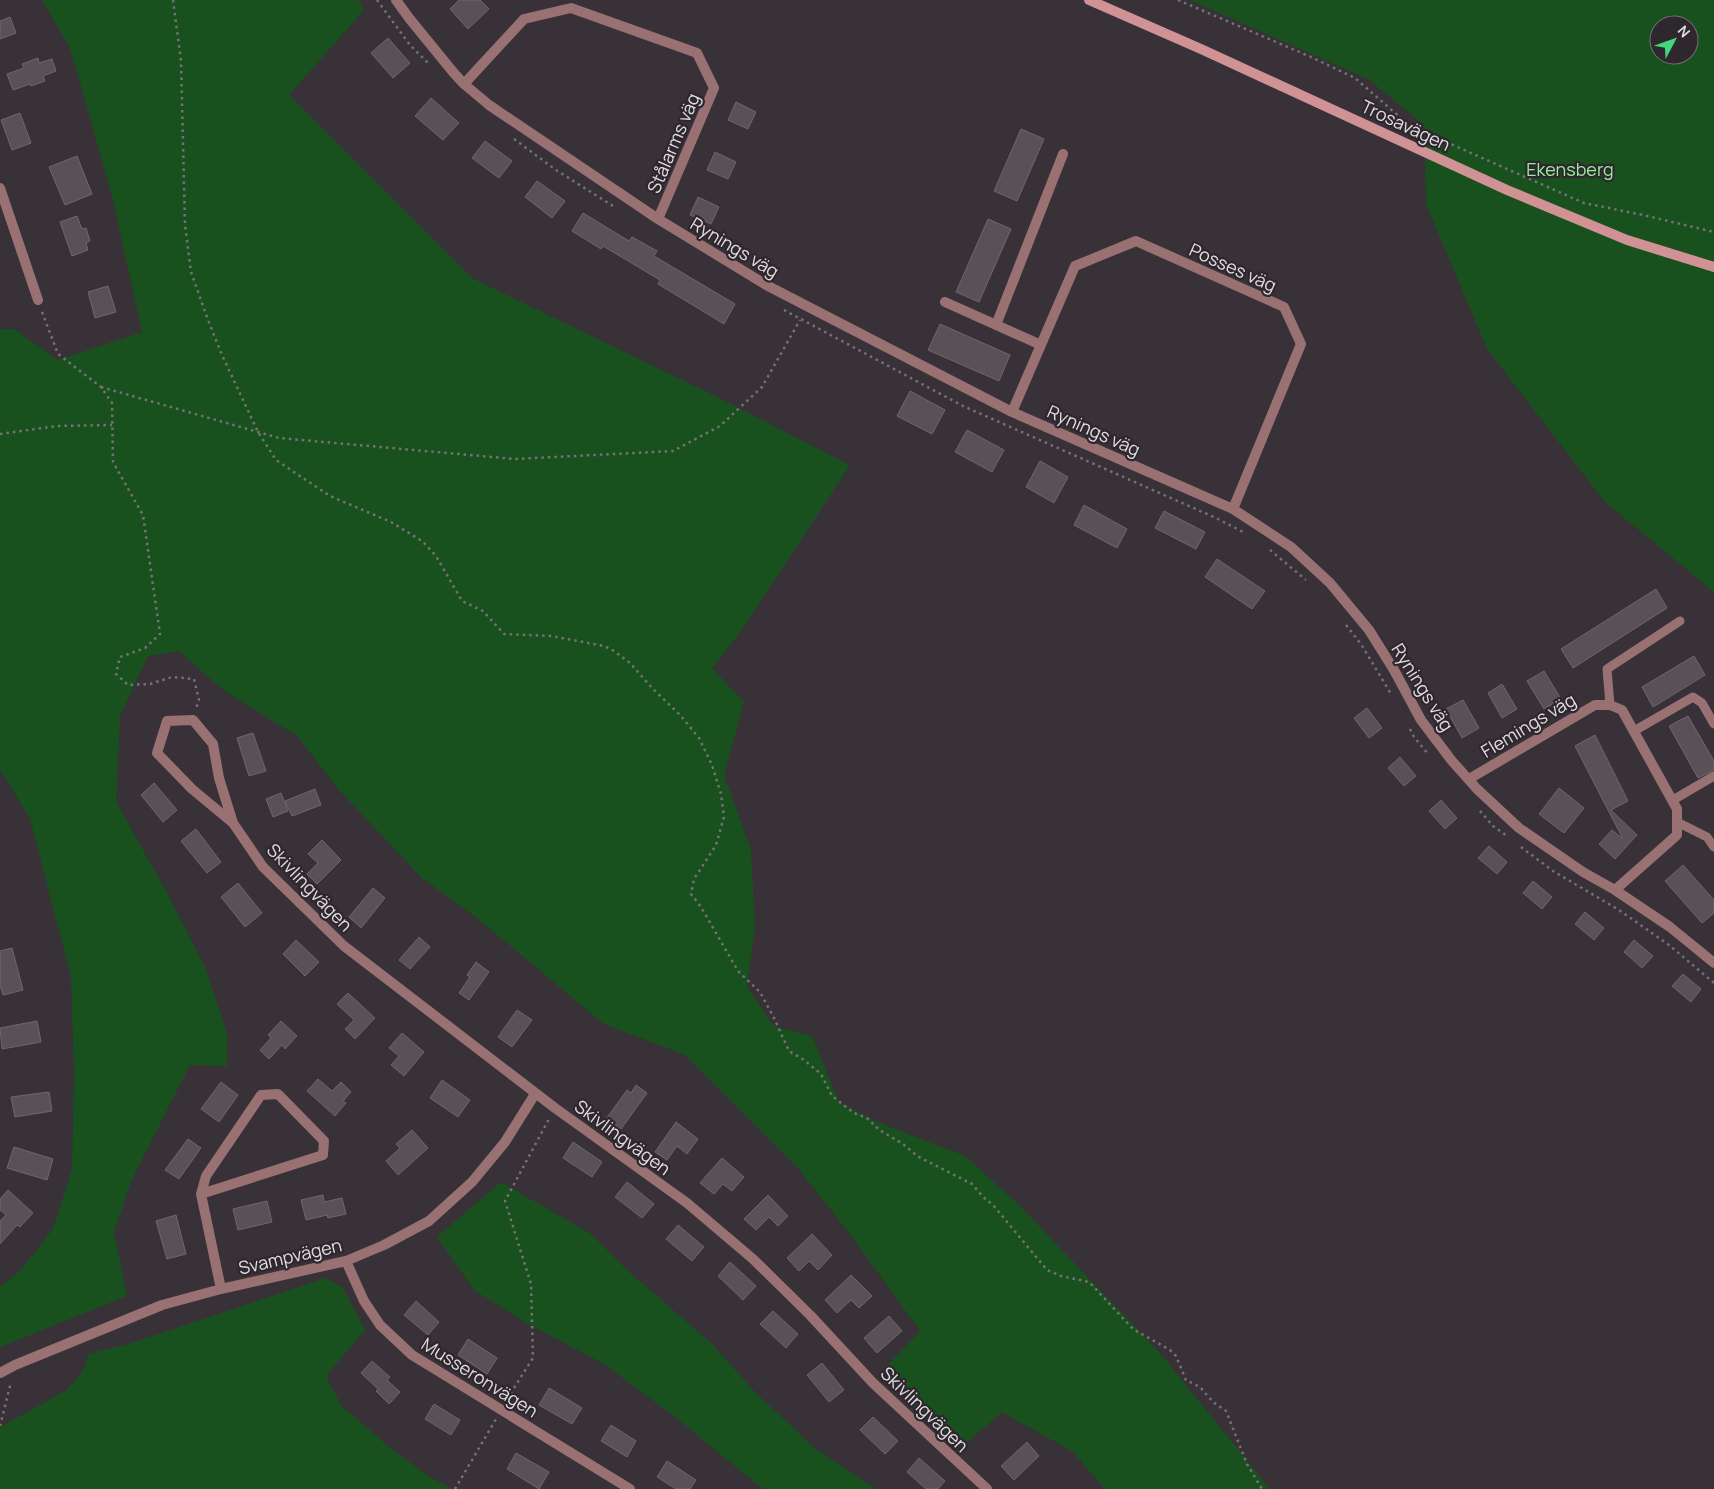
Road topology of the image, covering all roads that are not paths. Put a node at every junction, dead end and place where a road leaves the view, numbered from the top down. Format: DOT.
graph roads {
  1 [pos="396,0"];
  2 [pos="1089,0"];
  3 [pos="464,84"];
  4 [pos="1063,154"];
  5 [pos="0,188"];
  6 [pos="658,219"];
  7 [pos="1714,267"];
  8 [pos="38,300"];
  9 [pos="945,302"];
  10 [pos="996,325"];
  11 [pos="1041,345"];
  12 [pos="1012,412"];
  13 [pos="1233,509"];
  14 [pos="1680,621"];
  15 [pos="1610,705"];
  16 [pos="1714,724"];
  17 [pos="1634,731"];
  18 [pos="1714,776"];
  19 [pos="1469,779"];
  20 [pos="1672,800"];
  21 [pos="1677,822"];
  22 [pos="233,823"];
  23 [pos="1714,847"];
  24 [pos="1615,890"];
  25 [pos="1714,963"];
  26 [pos="536,1094"];
  27 [pos="201,1194"];
  28 [pos="346,1261"];
  29 [pos="221,1288"];
  30 [pos="0,1372"];
  31 [pos="630,1489"];
  32 [pos="987,1489"];
  1 -- 3 [label="street, Rynings väg"];
  2 -- 7 [label="main road, Trosavägen"];
  3 -- 6 [label="street, Rynings väg"];
  3 -- 6 [label="street, Stålarms väg"];
  4 -- 10 [label="street"];
  5 -- 8 [label="street"];
  6 -- 12 [label="street, Rynings väg"];
  9 -- 10 [label="street"];
  10 -- 11 [label="street"];
  11 -- 12 [label="street, Posses väg"];
  11 -- 13 [label="street, Posses väg"];
  12 -- 13 [label="street, Rynings väg"];
  13 -- 19 [label="street, Rynings väg"];
  14 -- 15 [label="lane"];
  15 -- 17 [label="street"];
  15 -- 19 [label="street, Flemings väg"];
  16 -- 17 [label="lane"];
  17 -- 20 [label="street"];
  18 -- 20 [label="lane"];
  19 -- 24 [label="street, Rynings väg"];
  20 -- 21 [label="street"];
  21 -- 23 [label="lane"];
  21 -- 24 [label="street"];
  22 -- 22 [label="street, Skivlingvägen"];
  22 -- 26 [label="street, Skivlingvägen"];
  24 -- 25 [label="street, Rynings väg"];
  26 -- 28 [label="street, Svampvägen"];
  26 -- 32 [label="street, Skivlingvägen"];
  27 -- 27 [label="street"];
  27 -- 29 [label="street"];
  28 -- 29 [label="street, Svampvägen"];
  28 -- 31 [label="street, Musseronvägen"];
  29 -- 30 [label="street, Svampvägen"];
}
